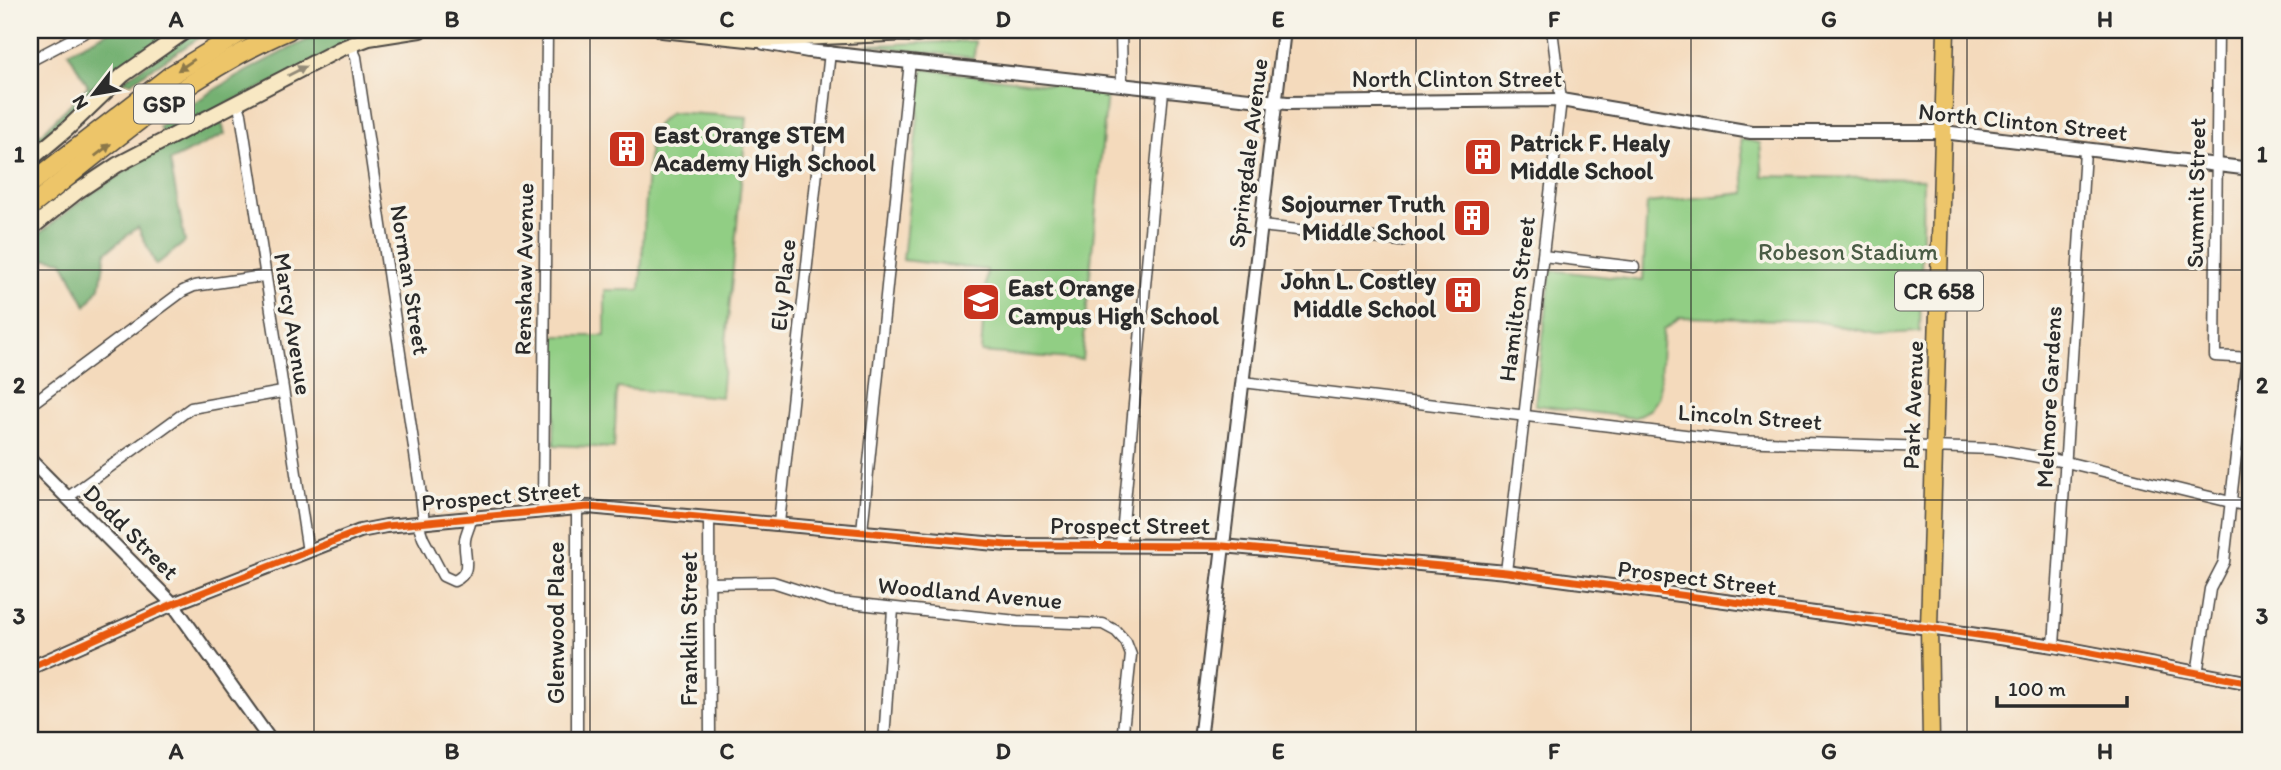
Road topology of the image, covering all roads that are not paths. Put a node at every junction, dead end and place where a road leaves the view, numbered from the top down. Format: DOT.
graph roads {
  1 [pos="89,30"];
  2 [pos="187,30"];
  3 [pos="244,30"];
  4 [pos="289,30"];
  5 [pos="420,30"];
  6 [pos="547,30"];
  7 [pos="662,30"];
  8 [pos="879,30"];
  9 [pos="976,30"];
  10 [pos="1122,30"];
  11 [pos="1284,30"];
  12 [pos="1552,30"];
  13 [pos="1946,30"];
  14 [pos="2218,30"];
  15 [pos="918,33"];
  16 [pos="747,40"];
  17 [pos="350,44"];
  18 [pos="830,52"];
  19 [pos="30,61"];
  20 [pos="910,61"];
  21 [pos="1122,86"];
  22 [pos="1163,91"];
  23 [pos="1561,100"];
  24 [pos="1276,102"];
  25 [pos="237,103"];
  26 [pos="1943,132"];
  27 [pos="2085,151"];
  28 [pos="31,159"];
  29 [pos="2218,166"];
  30 [pos="2251,169"];
  31 [pos="35,179"];
  32 [pos="53,200"];
  33 [pos="30,207"];
  34 [pos="1261,226"];
  35 [pos="30,229"];
  36 [pos="1401,240"];
  37 [pos="1544,256"];
  38 [pos="1634,267"];
  39 [pos="264,276"];
  40 [pos="2249,358"];
  41 [pos="1243,382"];
  42 [pos="282,393"];
  43 [pos="30,405"];
  44 [pos="1524,416"];
  45 [pos="1934,448"];
  46 [pos="30,460"];
  47 [pos="2066,463"];
  48 [pos="68,498"];
  49 [pos="2232,503"];
  50 [pos="577,507"];
  51 [pos="2251,507"];
  52 [pos="543,509"];
  53 [pos="471,517"];
  54 [pos="709,517"];
  55 [pos="421,523"];
  56 [pos="779,523"];
  57 [pos="862,531"];
  58 [pos="1121,545"];
  59 [pos="1223,546"];
  60 [pos="308,552"];
  61 [pos="1506,572"];
  62 [pos="709,583"];
  63 [pos="173,604"];
  64 [pos="893,608"];
  65 [pos="1929,628"];
  66 [pos="2054,646"];
  67 [pos="30,668"];
  68 [pos="2197,674"];
  69 [pos="2251,683"];
  70 [pos="884,739"];
  71 [pos="270,740"];
  72 [pos="577,740"];
  73 [pos="710,740"];
  74 [pos="901,740"];
  75 [pos="1122,740"];
  76 [pos="1200,740"];
  77 [pos="1931,740"];
  1 -- 19 [label="street"];
  2 -- 28 [label="main road"];
  3 -- 31 [label="highway, GSP, one-way"];
  32 -- 4 [label="highway, GSP, one-way"];
  5 -- 17 [label="main road"];
  6 -- 52 [label="street, Renshaw Avenue"];
  7 -- 16 [label="main road, North Clinton Street"];
  8 -- 15 [label="highway"];
  9 -- 15 [label="main road"];
  10 -- 21 [label="street"];
  11 -- 24 [label="street, Springdale Avenue"];
  12 -- 23 [label="street, Hamilton Street"];
  13 -- 26 [label="main road, Park Avenue / CR 658"];
  14 -- 29 [label="street, Summit Street"];
  15 -- 16 [label="main road"];
  16 -- 18 [label="street, North Clinton Street"];
  25 -- 17 [label="main road, one-way"];
  17 -- 55 [label="street, Norman Street"];
  18 -- 20 [label="street, North Clinton Street"];
  18 -- 56 [label="street, Ely Place"];
  20 -- 21 [label="street, North Clinton Street"];
  20 -- 57 [label="street"];
  21 -- 22 [label="street, North Clinton Street"];
  22 -- 24 [label="street, North Clinton Street"];
  22 -- 58 [label="street"];
  23 -- 24 [label="street, North Clinton Street"];
  23 -- 26 [label="street, North Clinton Street"];
  23 -- 37 [label="street, Hamilton Street"];
  24 -- 34 [label="street, Springdale Avenue"];
  25 -- 32 [label="main road"];
  25 -- 39 [label="street, Marcy Avenue"];
  26 -- 27 [label="street, North Clinton Street"];
  26 -- 45 [label="main road, Park Avenue / CR 658"];
  27 -- 29 [label="street, North Clinton Street"];
  27 -- 47 [label="street, Melmore Gardens"];
  29 -- 30 [label="street, North Clinton Street"];
  29 -- 40 [label="street, Summit Street"];
  32 -- 33 [label="highway, GSP"];
  32 -- 35 [label="main road"];
  34 -- 36 [label="street"];
  34 -- 41 [label="street, Springdale Avenue"];
  37 -- 38 [label="street"];
  37 -- 44 [label="street, Hamilton Street"];
  39 -- 42 [label="street, Marcy Avenue"];
  39 -- 43 [label="street"];
  40 -- 49 [label="street"];
  41 -- 44 [label="street, Lincoln Street"];
  41 -- 59 [label="street, Springdale Avenue"];
  42 -- 48 [label="street"];
  42 -- 60 [label="street, Marcy Avenue"];
  44 -- 45 [label="street, Lincoln Street"];
  44 -- 61 [label="street, Hamilton Street"];
  45 -- 47 [label="street, Lincoln Street"];
  45 -- 65 [label="main road, Park Avenue / CR 658"];
  46 -- 48 [label="street, Dodd Street"];
  47 -- 49 [label="street, Lincoln Street"];
  47 -- 66 [label="street, Melmore Gardens"];
  48 -- 63 [label="street, Dodd Street"];
  49 -- 51 [label="street, Lincoln Street"];
  49 -- 68 [label="street"];
  50 -- 52 [label="street, Prospect Street"];
  50 -- 54 [label="street, Prospect Street"];
  50 -- 72 [label="street, Glenwood Place"];
  52 -- 53 [label="street, Prospect Street"];
  53 -- 55 [label="street, Prospect Street"];
  53 -- 55 [label="street, Norman Street"];
  54 -- 56 [label="street, Prospect Street"];
  54 -- 62 [label="street, Franklin Street"];
  55 -- 60 [label="street, Prospect Street"];
  56 -- 57 [label="street, Prospect Street"];
  57 -- 58 [label="street, Prospect Street"];
  58 -- 59 [label="street, Prospect Street"];
  59 -- 61 [label="street, Prospect Street"];
  59 -- 76 [label="street, Springdale Avenue"];
  60 -- 63 [label="street, Prospect Street"];
  61 -- 65 [label="street, Prospect Street"];
  62 -- 64 [label="street, Woodland Avenue"];
  62 -- 73 [label="street, Franklin Street"];
  63 -- 67 [label="street, Prospect Street"];
  63 -- 71 [label="street, Dodd Street"];
  64 -- 70 [label="street"];
  64 -- 75 [label="street, Woodland Avenue"];
  65 -- 66 [label="street, Prospect Street"];
  65 -- 77 [label="main road, Park Avenue / CR 658"];
  66 -- 68 [label="street, Prospect Street"];
  68 -- 69 [label="street, Prospect Street"];
  70 -- 74 [label="street"];
}
